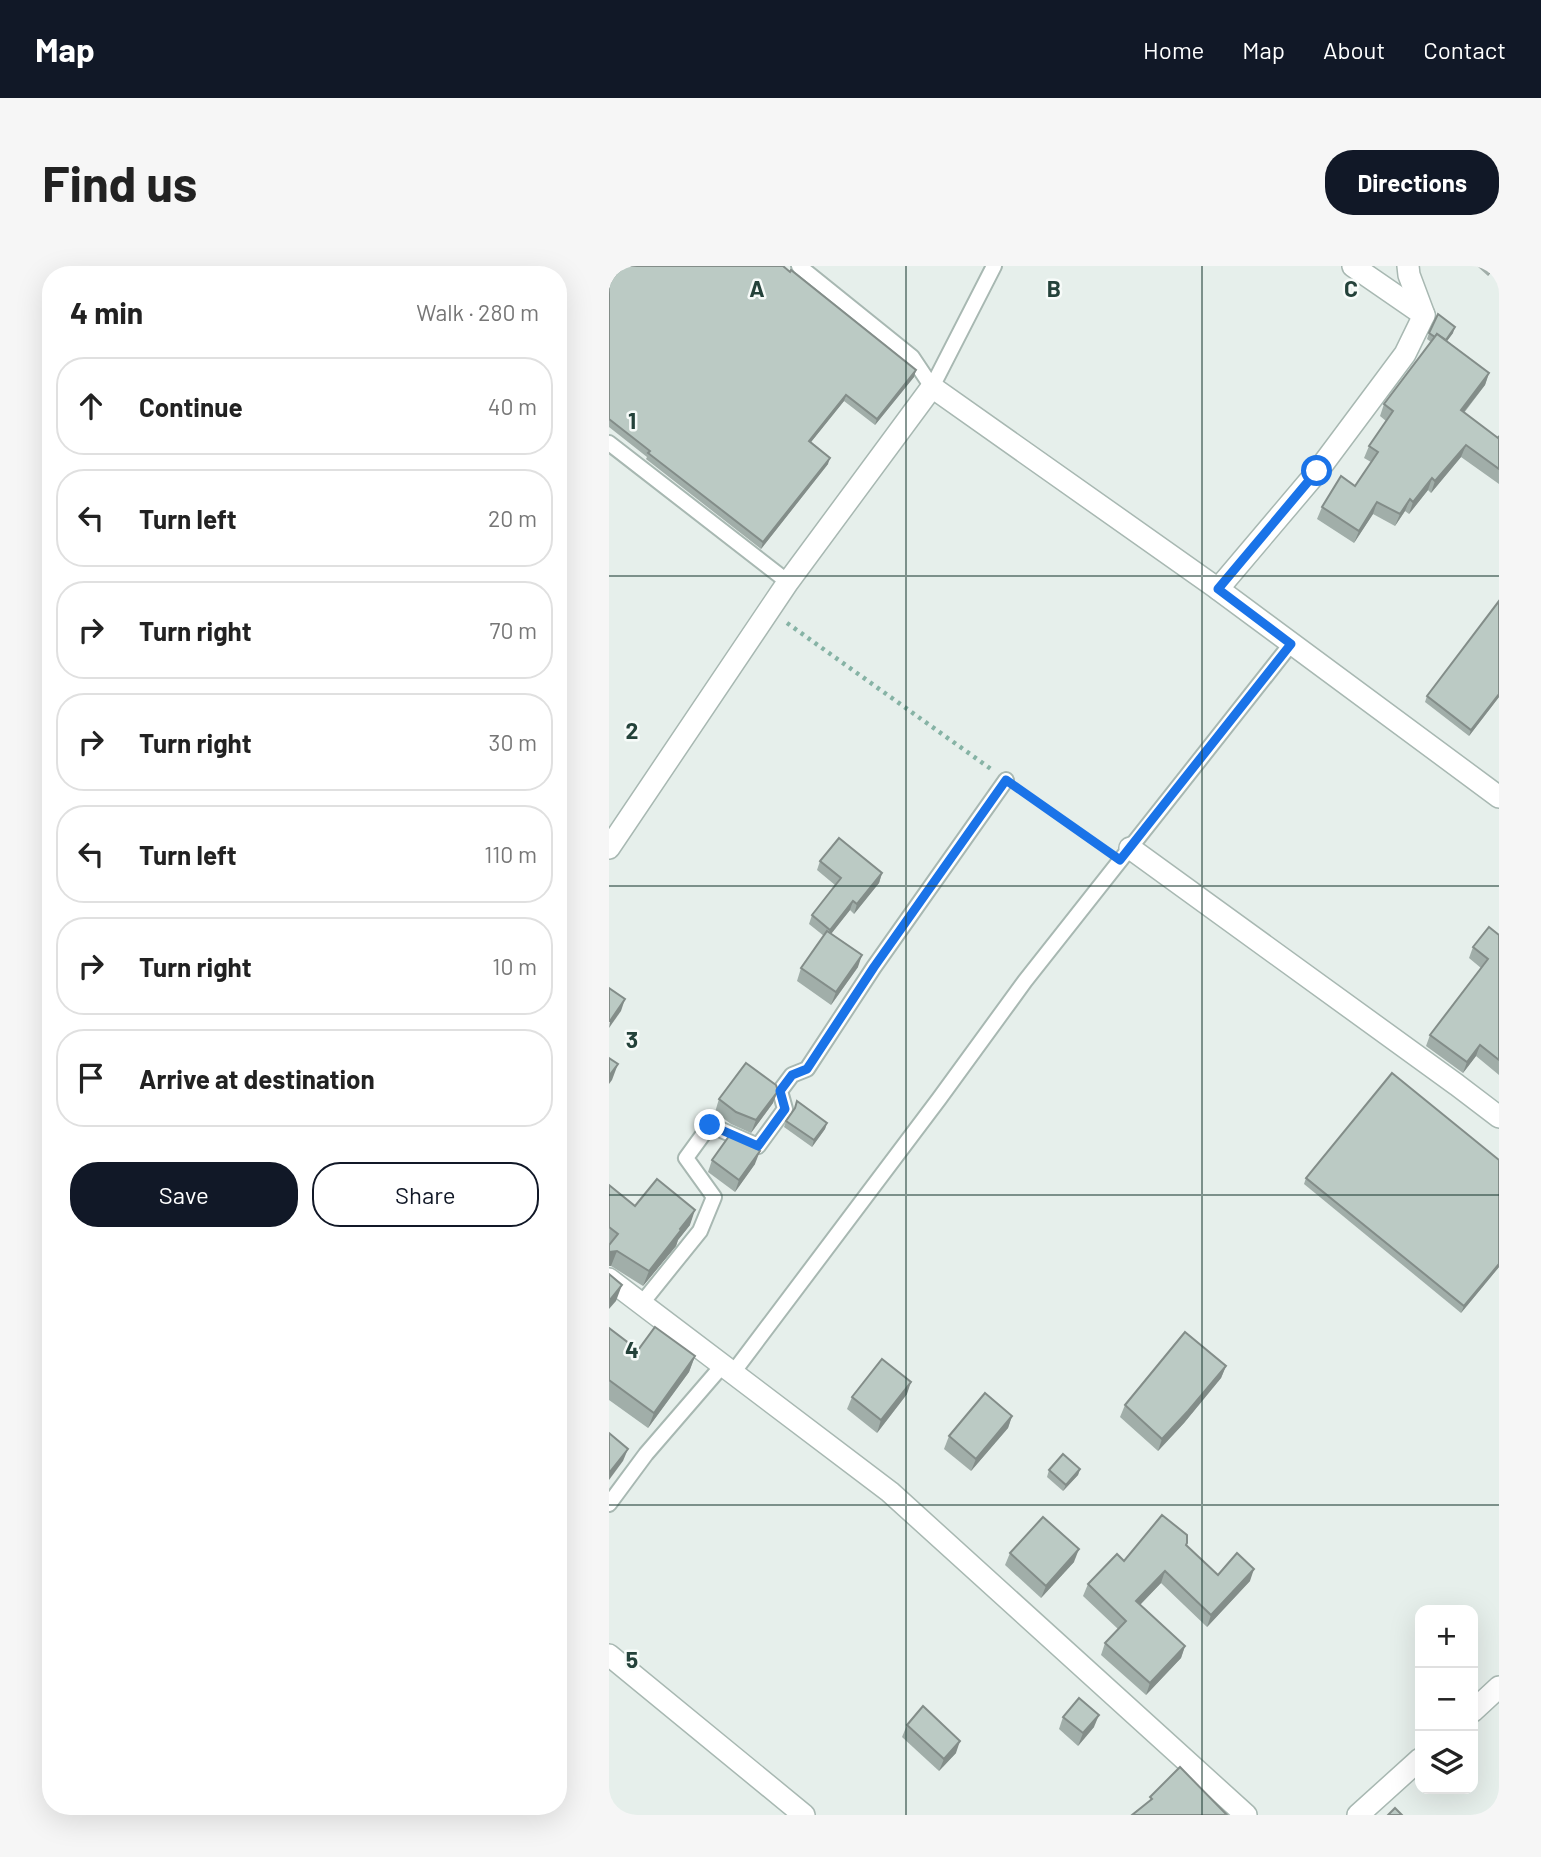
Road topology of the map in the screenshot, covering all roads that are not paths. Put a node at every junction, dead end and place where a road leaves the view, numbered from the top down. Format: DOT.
graph roads {
  1 [pos="799,266"];
  2 [pos="994,266"];
  3 [pos="1353,266"];
  4 [pos="1408,266"];
  5 [pos="1424,315"];
  6 [pos="932,387"];
  7 [pos="609,443"];
  8 [pos="789,582"];
  9 [pos="1218,589"];
  10 [pos="1291,644"];
  11 [pos="1006,780"];
  12 [pos="1499,797"];
  13 [pos="609,848"];
  14 [pos="1125,854"];
  15 [pos="1499,1117"];
  16 [pos="609,1279"];
  17 [pos="642,1303"];
  18 [pos="727,1370"];
  19 [pos="609,1504"];
  20 [pos="609,1655"];
  21 [pos="1499,1687"];
  22 [pos="1478,1706"];
  23 [pos="1415,1764"];
  24 [pos="804,1815"];
  25 [pos="1246,1815"];
  26 [pos="1358,1815"];
  1 -- 6 [label="lane"];
  2 -- 6 [label="lane"];
  3 -- 5 [label="street"];
  4 -- 5 [label="street"];
  5 -- 9 [label="street"];
  6 -- 8 [label="street"];
  6 -- 9 [label="street"];
  7 -- 8 [label="lane"];
  8 -- 13 [label="street"];
  9 -- 10 [label="street"];
  10 -- 12 [label="street"];
  10 -- 14 [label="lane"];
  11 -- 17 [label="lane"];
  14 -- 15 [label="street"];
  14 -- 18 [label="lane"];
  16 -- 17 [label="street"];
  17 -- 18 [label="street"];
  18 -- 19 [label="lane"];
  18 -- 25 [label="street"];
  20 -- 24 [label="street"];
  21 -- 22 [label="street"];
  23 -- 26 [label="street"];
}
